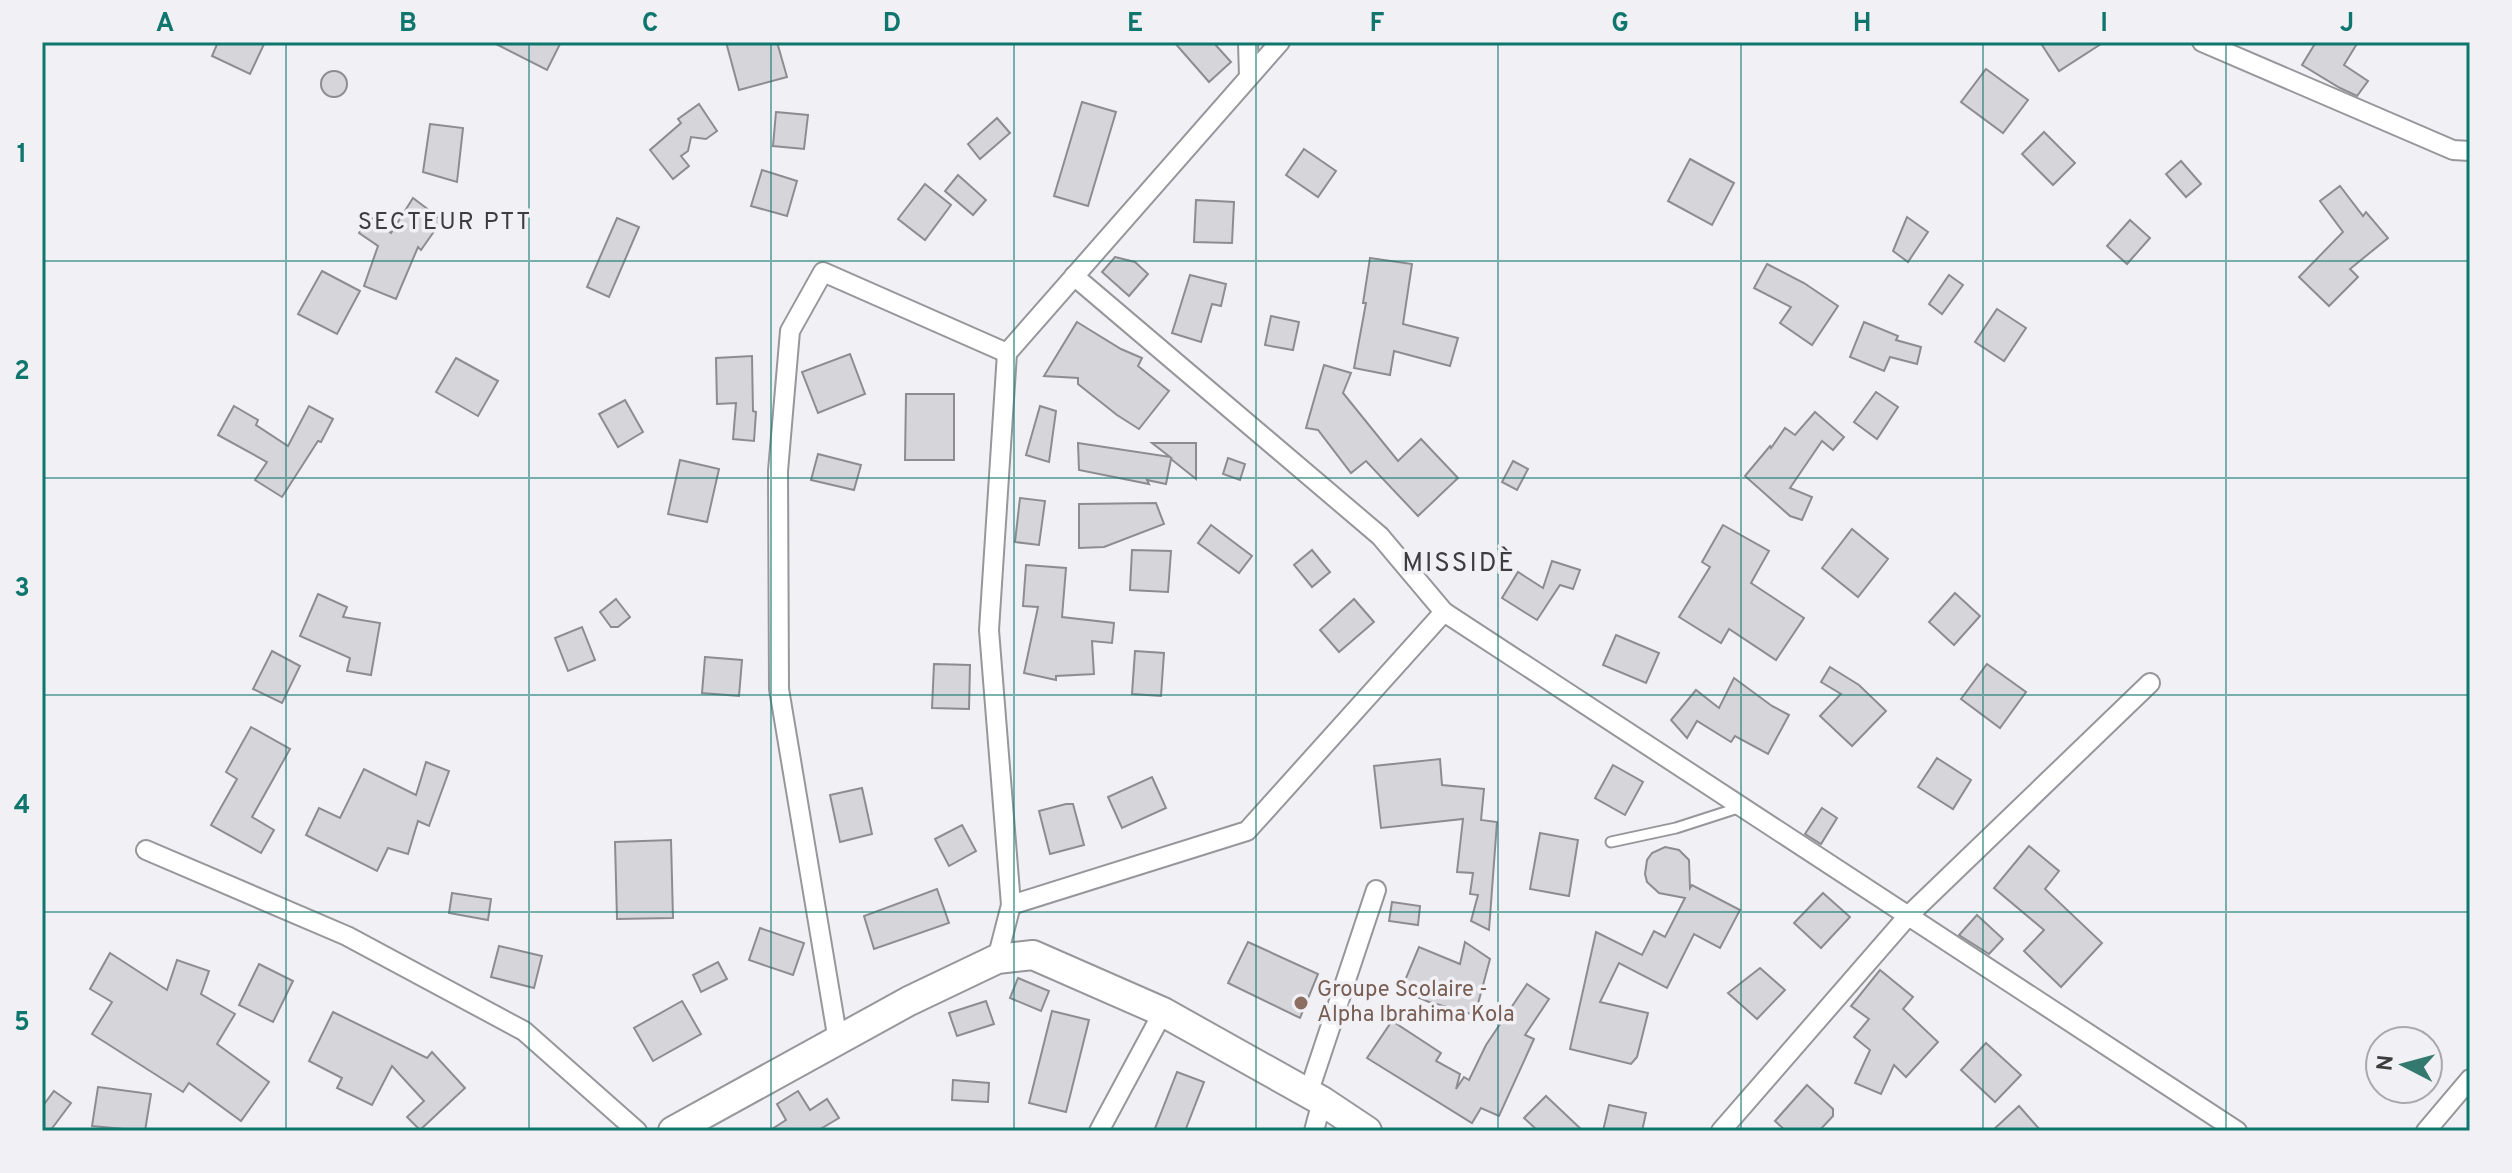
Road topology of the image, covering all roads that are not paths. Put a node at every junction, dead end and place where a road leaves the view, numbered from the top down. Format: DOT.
graph roads {
  1 [pos="1248,42"];
  2 [pos="1280,42"];
  3 [pos="2202,42"];
  4 [pos="1249,77"];
  5 [pos="2470,151"];
  6 [pos="1074,276"];
  7 [pos="1007,353"];
  8 [pos="1444,612"];
  9 [pos="2150,683"];
  10 [pos="1741,807"];
  11 [pos="1611,842"];
  12 [pos="146,850"];
  13 [pos="1376,890"];
  14 [pos="1011,905"];
  15 [pos="1908,916"];
  16 [pos="997,959"];
  17 [pos="1163,1012"];
  18 [pos="838,1041"];
  19 [pos="2470,1079"];
  20 [pos="1315,1098"];
  21 [pos="637,1131"];
  22 [pos="673,1131"];
  23 [pos="1099,1131"];
  24 [pos="1314,1131"];
  25 [pos="1367,1131"];
  26 [pos="1721,1131"];
  27 [pos="2237,1131"];
  28 [pos="2426,1131"];
  1 -- 4 [label="street"];
  2 -- 4 [label="street"];
  3 -- 5 [label="street"];
  4 -- 6 [label="street"];
  6 -- 7 [label="street"];
  6 -- 8 [label="street"];
  7 -- 14 [label="street"];
  7 -- 18 [label="street"];
  8 -- 10 [label="street"];
  8 -- 14 [label="street"];
  9 -- 15 [label="street"];
  10 -- 11 [label="lane"];
  10 -- 15 [label="street"];
  12 -- 21 [label="street"];
  13 -- 20 [label="street"];
  14 -- 16 [label="street"];
  15 -- 26 [label="street"];
  15 -- 27 [label="street"];
  16 -- 17 [label="main road"];
  16 -- 18 [label="main road"];
  17 -- 20 [label="main road"];
  17 -- 23 [label="street"];
  18 -- 22 [label="main road"];
  19 -- 28 [label="street"];
  20 -- 24 [label="street"];
  20 -- 25 [label="main road"];
}
